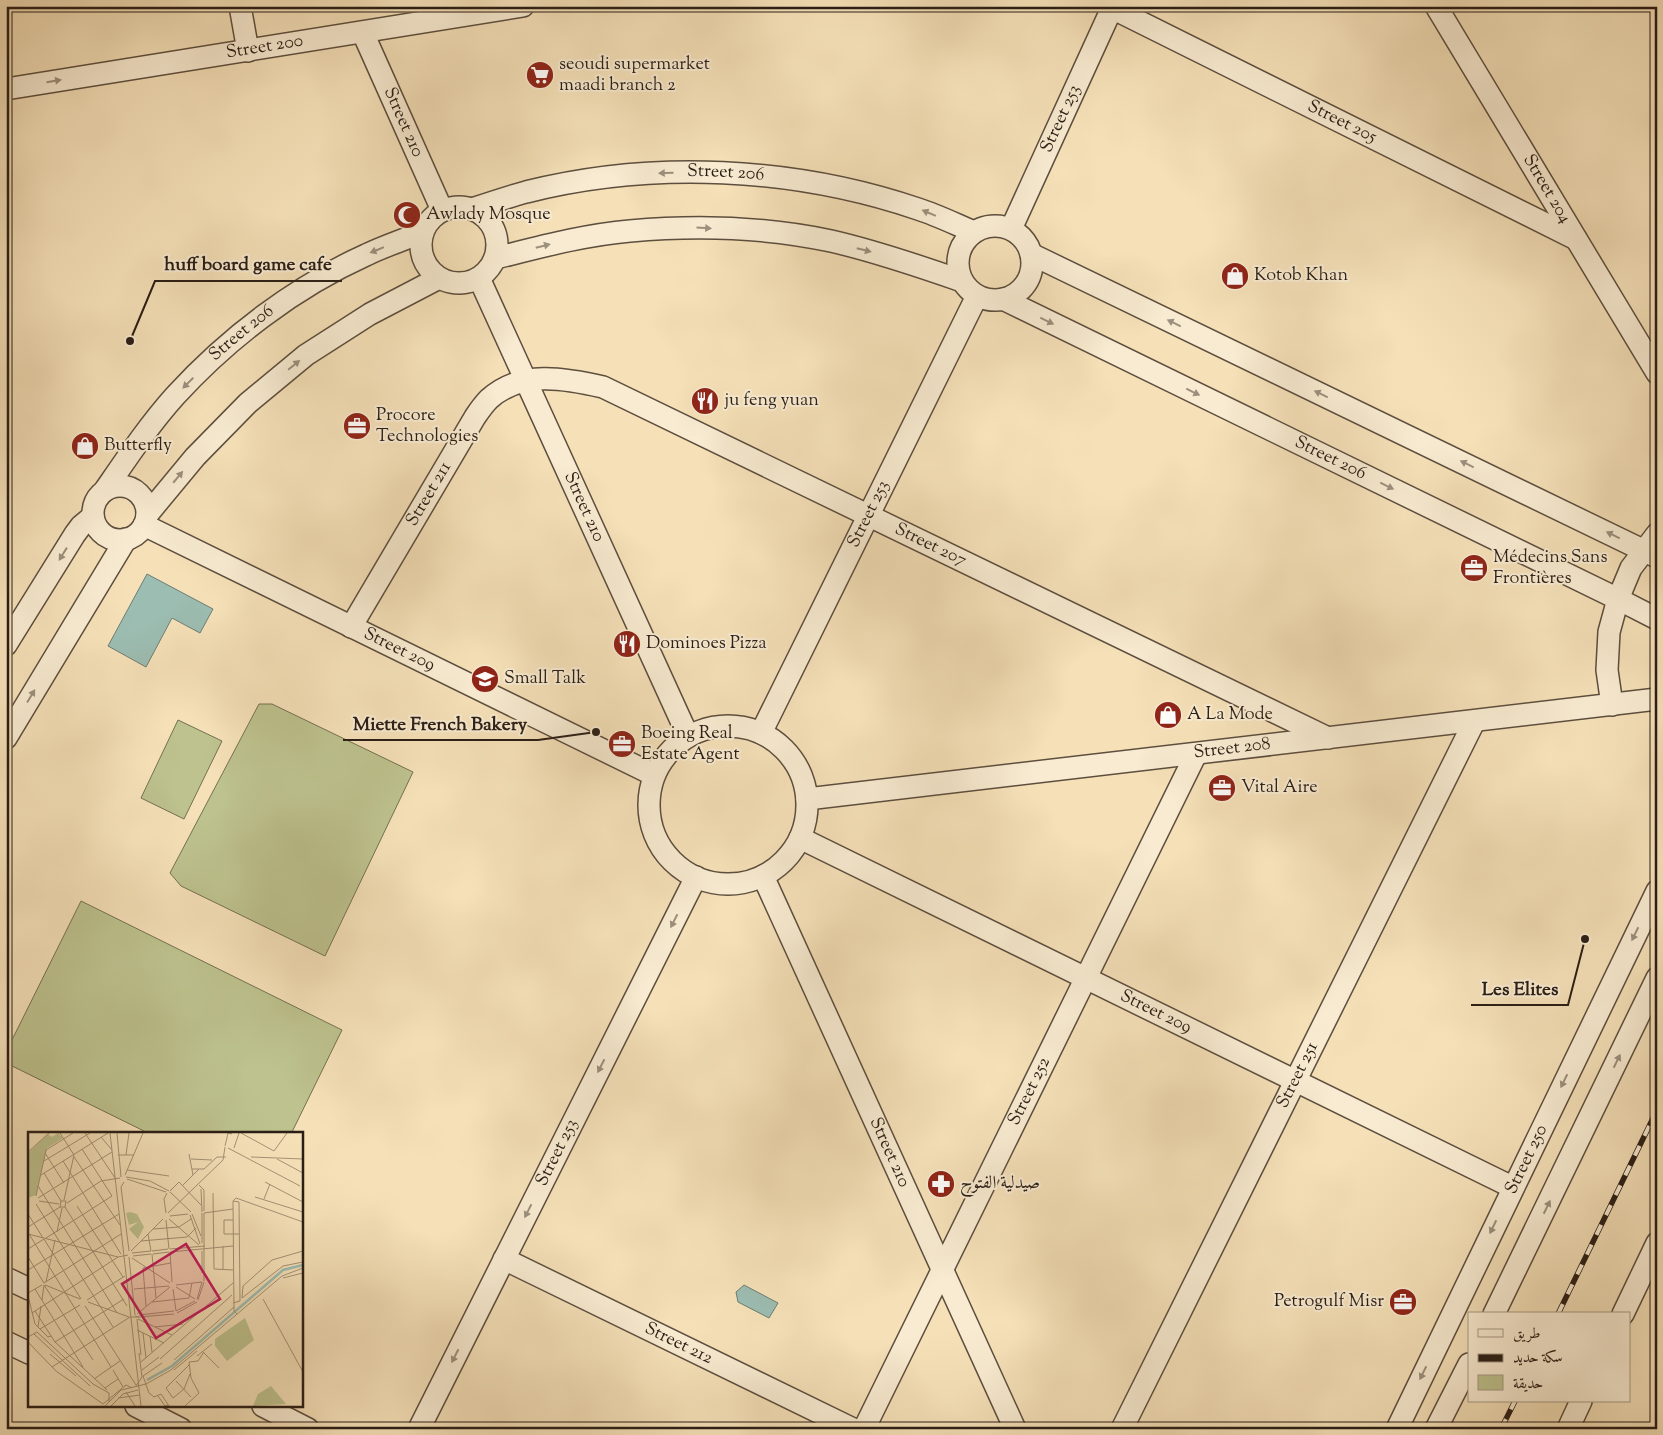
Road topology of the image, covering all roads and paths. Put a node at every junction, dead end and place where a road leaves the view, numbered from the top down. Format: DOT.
graph roads {
  1 [pos="240,6"];
  2 [pos="523,6"];
  3 [pos="1436,6"];
  4 [pos="1110,7"];
  5 [pos="363,33"];
  6 [pos="248,51"];
  7 [pos="6,89"];
  8 [pos="472,208"];
  9 [pos="442,210"];
  10 [pos="1011,229"];
  11 [pos="422,232"];
  12 [pos="974,232"];
  13 [pos="1576,239"];
  14 [pos="1031,254"];
  15 [pos="496,258"];
  16 [pos="439,278"];
  17 [pos="479,278"];
  18 [pos="962,281"];
  19 [pos="977,296"];
  20 [pos="1004,299"];
  21 [pos="1657,372"];
  22 [pos="525,380"];
  23 [pos="105,490"];
  24 [pos="93,516"];
  25 [pos="869,516"];
  26 [pos="145,520"];
  27 [pos="126,539"];
  28 [pos="1653,547"];
  29 [pos="1618,599"];
  30 [pos="1657,619"];
  31 [pos="351,627"];
  32 [pos="6,645"];
  33 [pos="1657,699"];
  34 [pos="1612,706"];
  35 [pos="1474,722"];
  36 [pos="761,733"];
  37 [pos="688,736"];
  38 [pos="6,738"];
  39 [pos="1328,738"];
  40 [pos="1196,754"];
  41 [pos="654,775"];
  42 [pos="807,799"];
  43 [pos="800,838"];
  44 [pos="763,876"];
  45 [pos="696,877"];
  46 [pos="1657,891"];
  47 [pos="1086,978"];
  48 [pos="1657,978"];
  49 [pos="1296,1081"];
  50 [pos="1512,1187"];
  51 [pos="1657,1243"];
  52 [pos="504,1259"];
  53 [pos="1651,1267"];
  54 [pos="942,1270"];
  55 [pos="6,1278"];
  56 [pos="28,1289"];
  57 [pos="1495,1312"];
  58 [pos="1624,1312"];
  59 [pos="6,1342"];
  60 [pos="28,1353"];
  61 [pos="1468,1366"];
  62 [pos="1581,1402"];
  63 [pos="140,1408"];
  64 [pos="267,1408"];
  65 [pos="181,1429"];
  66 [pos="308,1429"];
  67 [pos="419,1429"];
  68 [pos="853,1429"];
  69 [pos="864,1429"];
  70 [pos="1015,1429"];
  71 [pos="1122,1429"];
  72 [pos="1397,1429"];
  73 [pos="1436,1429"];
  74 [pos="1568,1429"];
  1 -- 6 [label="street"];
  2 -- 5 [label="street, Street 200"];
  3 -- 13 [label="street, Street 204"];
  4 -- 10 [label="street, Street 253"];
  4 -- 13 [label="street, Street 205"];
  5 -- 6 [label="street, Street 200"];
  5 -- 9 [label="street, Street 210"];
  7 -- 6 [label="street, Street 200, one-way"];
  8 -- 9 [label="street"];
  12 -- 8 [label="street, Street 206, one-way"];
  8 -- 15 [label="street"];
  9 -- 11 [label="street"];
  10 -- 12 [label="street"];
  10 -- 14 [label="street"];
  11 -- 16 [label="street"];
  11 -- 23 [label="street, Street 206, one-way"];
  12 -- 18 [label="street"];
  13 -- 21 [label="street, Street 204"];
  14 -- 20 [label="street"];
  28 -- 14 [label="street, one-way"];
  15 -- 17 [label="street"];
  15 -- 18 [label="street, one-way"];
  16 -- 17 [label="street"];
  26 -- 16 [label="street, one-way"];
  17 -- 22 [label="street, Street 210"];
  18 -- 19 [label="street"];
  19 -- 20 [label="street"];
  19 -- 25 [label="street, Street 253"];
  20 -- 29 [label="street, Street 206, one-way"];
  22 -- 25 [label="street, Street 207"];
  22 -- 31 [label="street, Street 211"];
  22 -- 37 [label="street, Street 210"];
  23 -- 24 [label="street"];
  23 -- 26 [label="street"];
  24 -- 27 [label="street"];
  24 -- 32 [label="street, one-way"];
  25 -- 36 [label="street, Street 253"];
  25 -- 39 [label="street, Street 207"];
  26 -- 27 [label="street"];
  26 -- 31 [label="street, Street 209"];
  38 -- 27 [label="street, one-way"];
  28 -- 29 [label="street"];
  29 -- 30 [label="street, Street 206"];
  29 -- 34 [label="street"];
  31 -- 41 [label="street, Street 209"];
  33 -- 34 [label="street, Street 208"];
  34 -- 35 [label="street, Street 208"];
  35 -- 39 [label="street, Street 208"];
  35 -- 49 [label="street, Street 251"];
  36 -- 37 [label="street"];
  36 -- 42 [label="street"];
  37 -- 41 [label="street"];
  39 -- 40 [label="street, Street 208"];
  40 -- 42 [label="street, Street 208"];
  40 -- 47 [label="street, Street 252"];
  41 -- 45 [label="street"];
  42 -- 43 [label="street"];
  43 -- 44 [label="street"];
  43 -- 47 [label="street, Street 209"];
  44 -- 45 [label="street"];
  44 -- 54 [label="street, Street 210"];
  45 -- 52 [label="street, Street 253, one-way"];
  46 -- 50 [label="street, Street 250, one-way"];
  47 -- 49 [label="street, Street 209"];
  47 -- 54 [label="street, Street 252"];
  57 -- 48 [label="street, one-way"];
  49 -- 50 [label="street, Street 209"];
  49 -- 71 [label="street, Street 251"];
  50 -- 72 [label="street, Street 250, one-way"];
  51 -- 53 [label="street"];
  52 -- 67 [label="street, Street 253, one-way"];
  52 -- 68 [label="street, Street 212"];
  53 -- 58 [label="street"];
  54 -- 69 [label="street, Street 252"];
  54 -- 70 [label="street, Street 210"];
  55 -- 56 [label="street"];
  59 -- 60 [label="street"];
  61 -- 73 [label="street"];
  62 -- 74 [label="street"];
  63 -- 65 [label="street"];
  64 -- 66 [label="street"];
}
